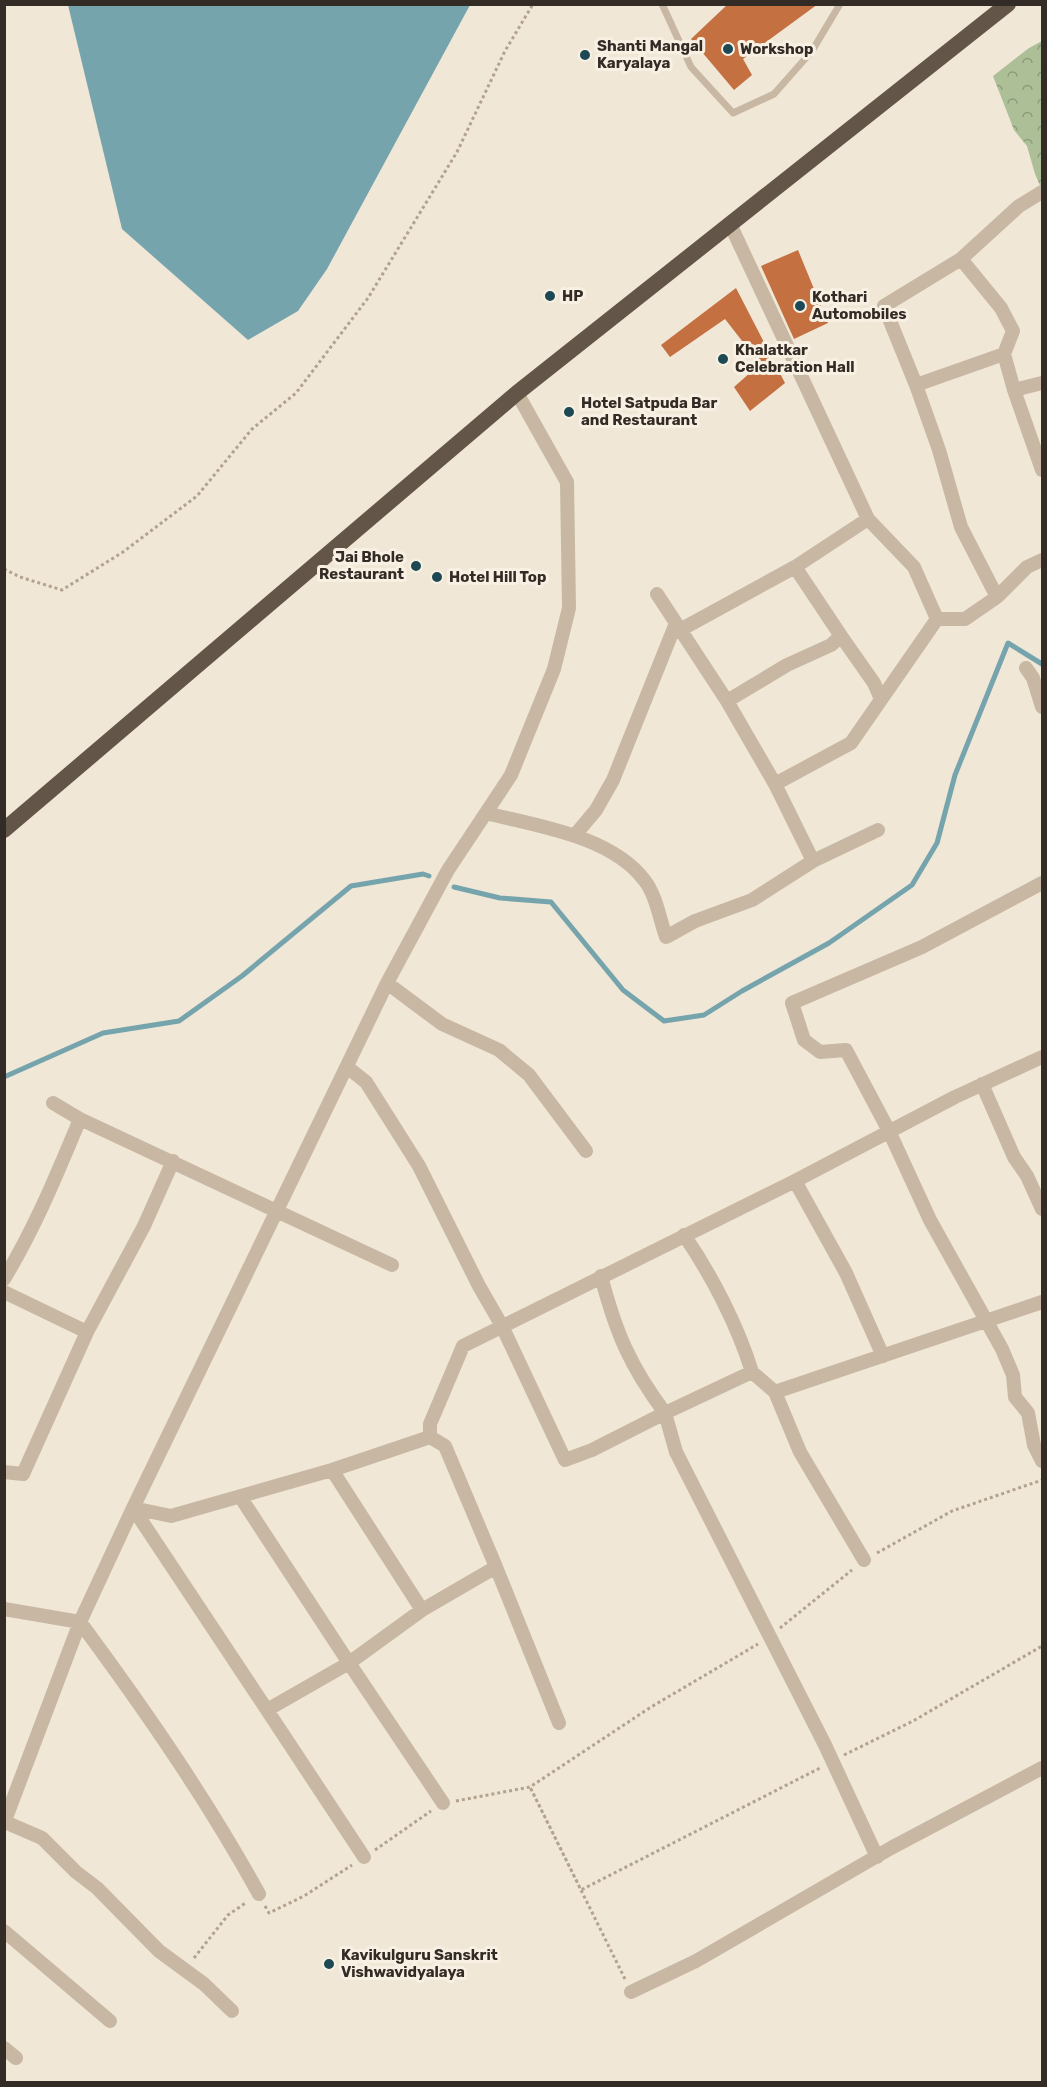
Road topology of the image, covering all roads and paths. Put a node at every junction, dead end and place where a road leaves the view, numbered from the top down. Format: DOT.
graph roads {
  1 [pos="533,4"];
  2 [pos="662,4"];
  3 [pos="840,4"];
  4 [pos="1008,4"];
  5 [pos="1042,192"];
  6 [pos="731,226"];
  7 [pos="961,259"];
  8 [pos="1004,354"];
  9 [pos="1042,383"];
  10 [pos="916,385"];
  11 [pos="1014,390"];
  12 [pos="517,393"];
  13 [pos="1042,471"];
  14 [pos="868,519"];
  15 [pos="1042,560"];
  16 [pos="795,567"];
  17 [pos="4,569"];
  18 [pos="657,594"];
  19 [pos="997,597"];
  20 [pos="937,619"];
  21 [pos="678,626"];
  22 [pos="841,636"];
  23 [pos="1026,668"];
  24 [pos="880,698"];
  25 [pos="727,701"];
  26 [pos="1042,707"];
  27 [pos="775,784"];
  28 [pos="486,813"];
  29 [pos="4,830"];
  30 [pos="878,830"];
  31 [pos="574,835"];
  32 [pos="813,861"];
  33 [pos="1042,883"];
  34 [pos="387,982"];
  35 [pos="1042,1056"];
  36 [pos="347,1067"];
  37 [pos="982,1084"];
  38 [pos="53,1103"];
  39 [pos="80,1119"];
  40 [pos="889,1131"];
  41 [pos="586,1151"];
  42 [pos="173,1161"];
  43 [pos="795,1181"];
  44 [pos="1042,1209"];
  45 [pos="276,1211"];
  46 [pos="684,1235"];
  47 [pos="393,1265"];
  48 [pos="601,1276"];
  49 [pos="4,1279"];
  50 [pos="4,1292"];
  51 [pos="1042,1302"];
  52 [pos="987,1319"];
  53 [pos="502,1326"];
  54 [pos="87,1332"];
  55 [pos="883,1356"];
  56 [pos="752,1372"];
  57 [pos="775,1392"];
  58 [pos="665,1413"];
  59 [pos="430,1437"];
  60 [pos="1042,1461"];
  61 [pos="332,1470"];
  62 [pos="4,1472"];
  63 [pos="1042,1480"];
  64 [pos="242,1498"];
  65 [pos="133,1508"];
  66 [pos="864,1560"];
  67 [pos="496,1567"];
  68 [pos="4,1609"];
  69 [pos="422,1610"];
  70 [pos="80,1622"];
  71 [pos="770,1636"];
  72 [pos="1042,1646"];
  73 [pos="349,1663"];
  74 [pos="267,1710"];
  75 [pos="559,1723"];
  76 [pos="833,1761"];
  77 [pos="1042,1768"];
  78 [pos="530,1787"];
  79 [pos="443,1803"];
  80 [pos="5,1823"];
  81 [pos="364,1857"];
  82 [pos="877,1857"];
  83 [pos="575,1880"];
  84 [pos="259,1894"];
  85 [pos="4,1931"];
  86 [pos="184,1970"];
  87 [pos="631,1992"];
  88 [pos="232,2012"];
  89 [pos="110,2021"];
  90 [pos="4,2048"];
  91 [pos="16,2058"];
  1 -- 17 [label="path"];
  2 -- 3 [label="lane"];
  4 -- 6 [label="highway"];
  5 -- 7 [label="street"];
  6 -- 12 [label="highway"];
  6 -- 14 [label="street"];
  7 -- 8 [label="street"];
  7 -- 10 [label="street"];
  8 -- 10 [label="street"];
  8 -- 11 [label="street"];
  9 -- 11 [label="street"];
  10 -- 19 [label="street"];
  11 -- 13 [label="street"];
  12 -- 28 [label="street"];
  12 -- 29 [label="highway"];
  14 -- 16 [label="street"];
  14 -- 20 [label="street"];
  15 -- 19 [label="street"];
  16 -- 21 [label="street"];
  16 -- 22 [label="street"];
  18 -- 21 [label="street"];
  19 -- 20 [label="street"];
  20 -- 24 [label="street"];
  21 -- 25 [label="street"];
  21 -- 31 [label="street"];
  22 -- 24 [label="street"];
  22 -- 25 [label="street"];
  23 -- 26 [label="street"];
  24 -- 27 [label="street"];
  25 -- 27 [label="street"];
  27 -- 32 [label="street"];
  28 -- 31 [label="street"];
  28 -- 34 [label="street"];
  30 -- 32 [label="street"];
  31 -- 32 [label="street"];
  33 -- 40 [label="street"];
  34 -- 36 [label="street"];
  34 -- 41 [label="street"];
  35 -- 37 [label="street"];
  36 -- 45 [label="street"];
  36 -- 53 [label="street"];
  37 -- 40 [label="street"];
  37 -- 44 [label="street"];
  38 -- 39 [label="street"];
  39 -- 42 [label="street"];
  39 -- 49 [label="street"];
  40 -- 43 [label="street"];
  40 -- 52 [label="street"];
  42 -- 45 [label="street"];
  42 -- 54 [label="street"];
  43 -- 46 [label="street"];
  43 -- 55 [label="street"];
  45 -- 47 [label="street"];
  45 -- 65 [label="street"];
  46 -- 48 [label="street"];
  46 -- 56 [label="street"];
  48 -- 53 [label="street"];
  48 -- 58 [label="street"];
  50 -- 54 [label="street"];
  51 -- 52 [label="street"];
  52 -- 55 [label="street"];
  52 -- 60 [label="street"];
  53 -- 58 [label="street"];
  53 -- 59 [label="street"];
  54 -- 62 [label="street"];
  55 -- 57 [label="street"];
  56 -- 57 [label="street"];
  56 -- 58 [label="street"];
  57 -- 66 [label="street"];
  58 -- 71 [label="street"];
  59 -- 61 [label="street"];
  59 -- 67 [label="street"];
  61 -- 64 [label="street"];
  61 -- 69 [label="street"];
  63 -- 66 [label="path"];
  64 -- 65 [label="street"];
  64 -- 73 [label="street"];
  65 -- 70 [label="street"];
  65 -- 74 [label="street"];
  66 -- 71 [label="path"];
  67 -- 69 [label="street"];
  67 -- 75 [label="street"];
  68 -- 70 [label="street"];
  69 -- 73 [label="street"];
  70 -- 80 [label="street"];
  70 -- 84 [label="street"];
  71 -- 76 [label="street"];
  71 -- 78 [label="path"];
  72 -- 76 [label="path"];
  73 -- 74 [label="street"];
  73 -- 79 [label="street"];
  74 -- 81 [label="street"];
  76 -- 82 [label="street"];
  76 -- 83 [label="path"];
  77 -- 82 [label="street"];
  78 -- 79 [label="path"];
  78 -- 83 [label="path"];
  79 -- 81 [label="path"];
  80 -- 86 [label="street"];
  81 -- 84 [label="path"];
  82 -- 87 [label="street"];
  83 -- 87 [label="path"];
  84 -- 86 [label="path"];
  85 -- 89 [label="street"];
  86 -- 88 [label="street"];
  90 -- 91 [label="street"];
}
